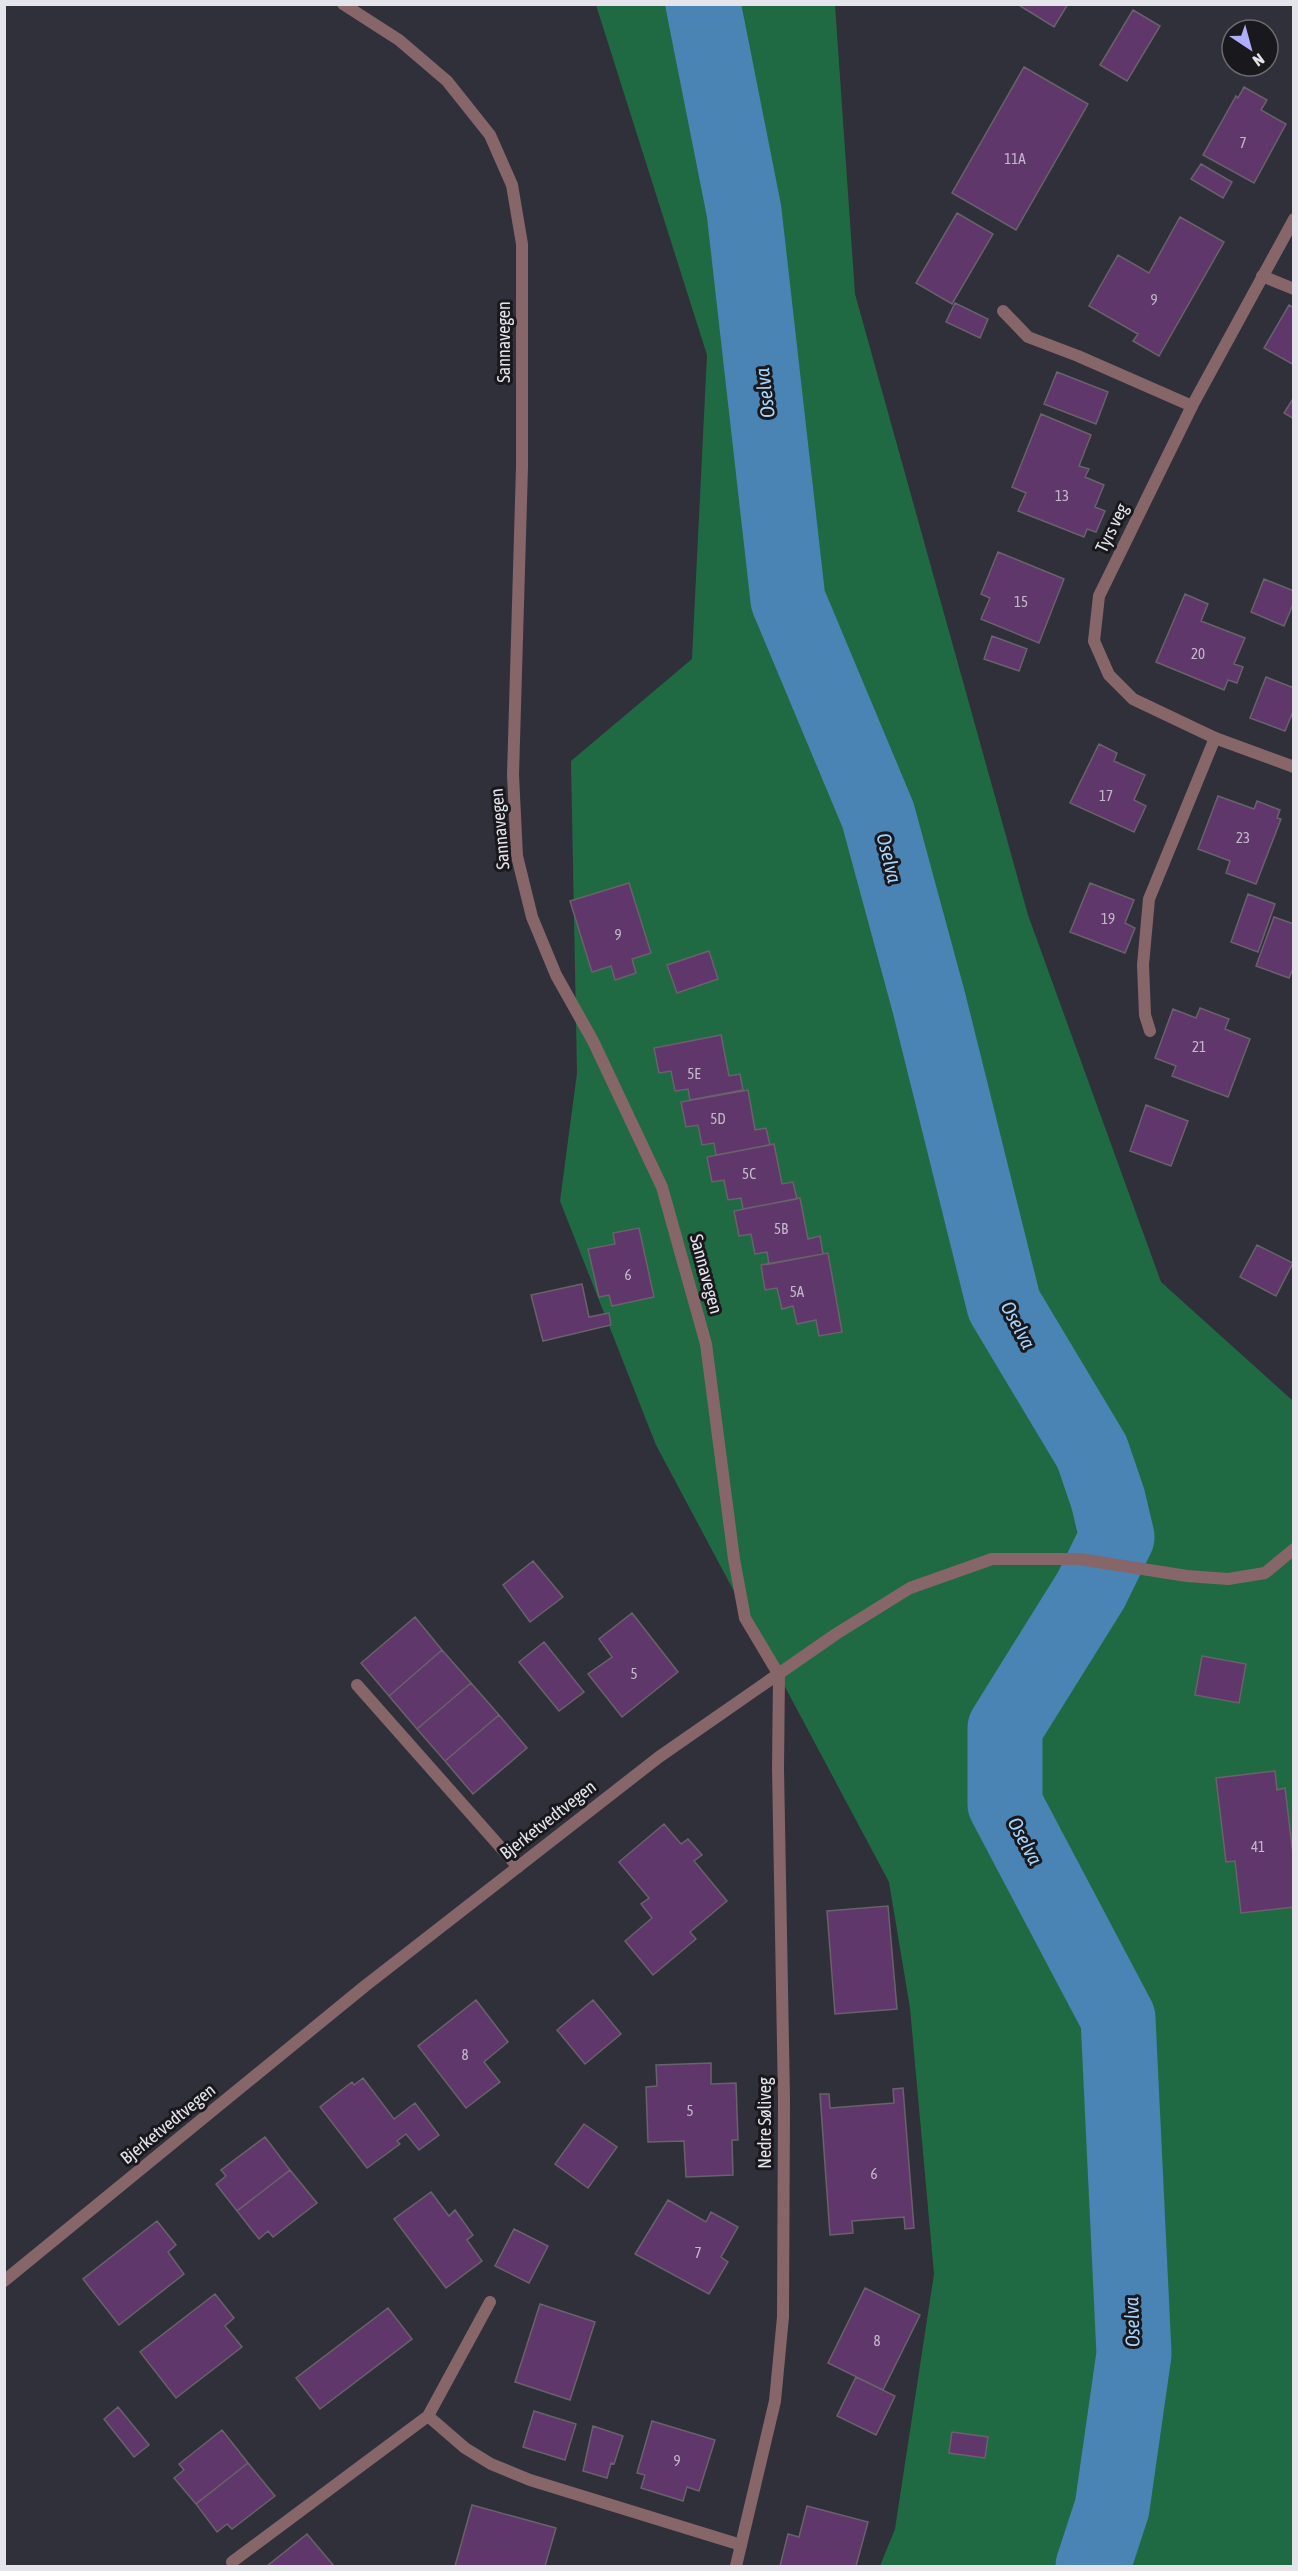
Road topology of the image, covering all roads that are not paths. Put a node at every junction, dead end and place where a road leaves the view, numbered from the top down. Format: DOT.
graph roads {
  1 [pos="343,4"];
  2 [pos="1293,219"];
  3 [pos="1262,276"];
  4 [pos="1293,289"];
  5 [pos="1003,311"];
  6 [pos="1192,406"];
  7 [pos="1215,738"];
  8 [pos="1293,767"];
  9 [pos="1149,1031"];
  10 [pos="1293,1549"];
  11 [pos="779,1675"];
  12 [pos="357,1685"];
  13 [pos="518,1867"];
  14 [pos="4,2281"];
  15 [pos="490,2302"];
  16 [pos="428,2416"];
  17 [pos="741,2545"];
  18 [pos="232,2562"];
  19 [pos="736,2566"];
  1 -- 11 [label="street, Sannavegen"];
  2 -- 3 [label="street, Tyrs veg"];
  3 -- 4 [label="street"];
  3 -- 6 [label="street, Tyrs veg"];
  5 -- 6 [label="street"];
  6 -- 7 [label="street, Tyrs veg"];
  7 -- 8 [label="street, Tyrs veg"];
  7 -- 9 [label="street"];
  10 -- 11 [label="street, Bjerketvedtvegen"];
  11 -- 13 [label="street, Bjerketvedtvegen"];
  11 -- 17 [label="street, Nedre Søliveg"];
  12 -- 13 [label="street"];
  13 -- 14 [label="street, Bjerketvedtvegen"];
  15 -- 16 [label="street"];
  16 -- 17 [label="street"];
  16 -- 18 [label="street"];
  17 -- 19 [label="street, Nedre Søliveg"];
}
